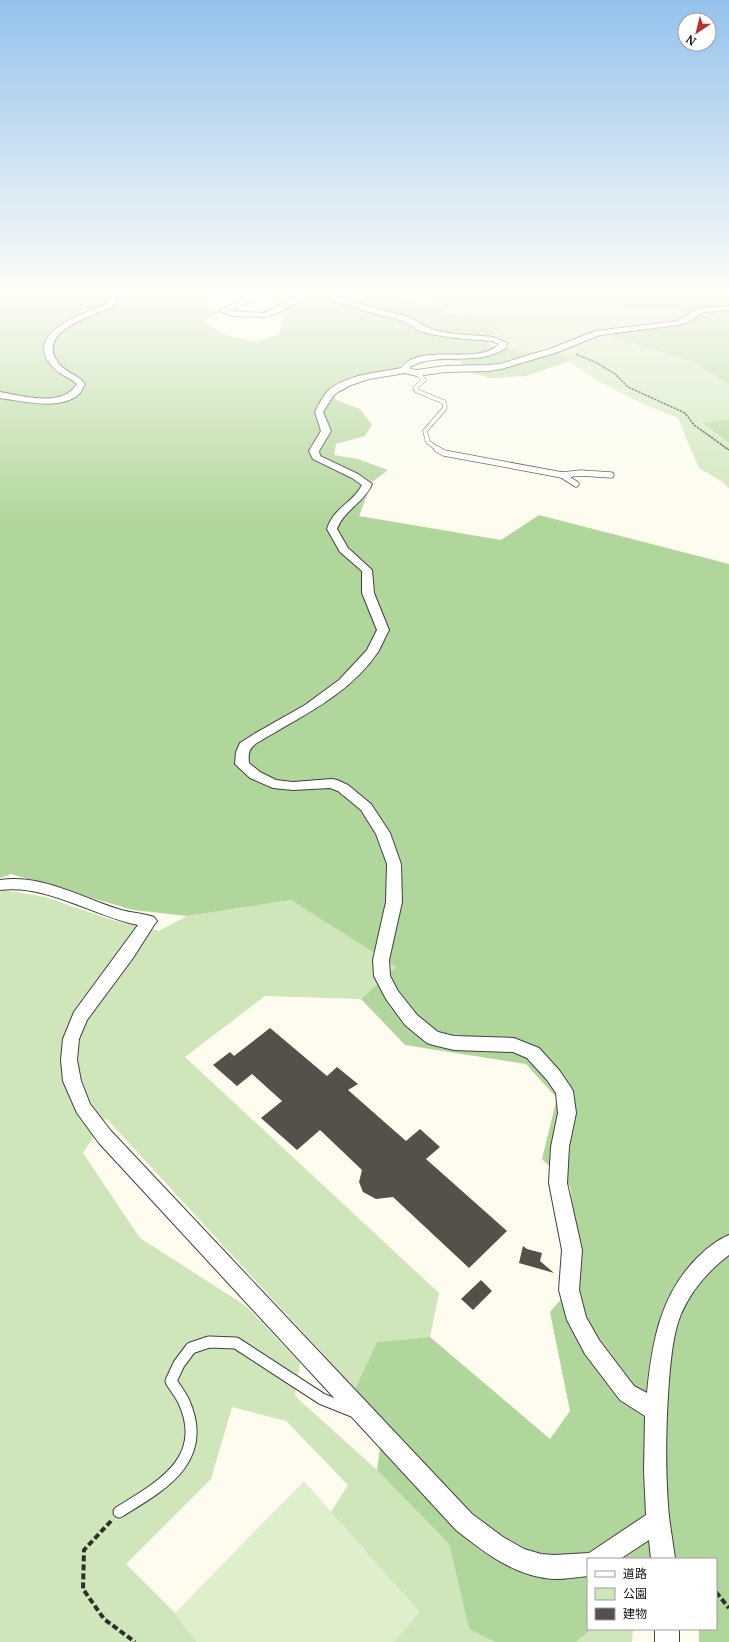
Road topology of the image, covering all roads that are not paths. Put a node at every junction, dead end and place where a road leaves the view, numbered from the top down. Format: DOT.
graph roads {
  1 [pos="59,368"];
  2 [pos="407,368"];
  3 [pos="490,368"];
  4 [pos="411,372"];
  5 [pos="0,395"];
  6 [pos="562,475"];
  7 [pos="611,475"];
  8 [pos="576,484"];
  9 [pos="0,885"];
  10 [pos="729,1244"];
  11 [pos="656,1410"];
  12 [pos="367,1417"];
  13 [pos="119,1512"];
  14 [pos="658,1520"];
  15 [pos="600,1558"];
  16 [pos="662,1558"];
  17 [pos="587,1564"];
  18 [pos="667,1630"];
  19 [pos="666,1642"];
  1 -- 5 [label="street"];
  2 -- 4 [label="street"];
  3 -- 4 [label="street"];
  4 -- 6 [label="lane"];
  4 -- 11 [label="street"];
  6 -- 7 [label="lane"];
  6 -- 8 [label="lane"];
  9 -- 12 [label="street"];
  10 -- 11 [label="street"];
  11 -- 14 [label="street"];
  12 -- 13 [label="lane"];
  12 -- 17 [label="street"];
  14 -- 15 [label="street"];
  14 -- 16 [label="street"];
  18 -- 19 [label="street"];
}
